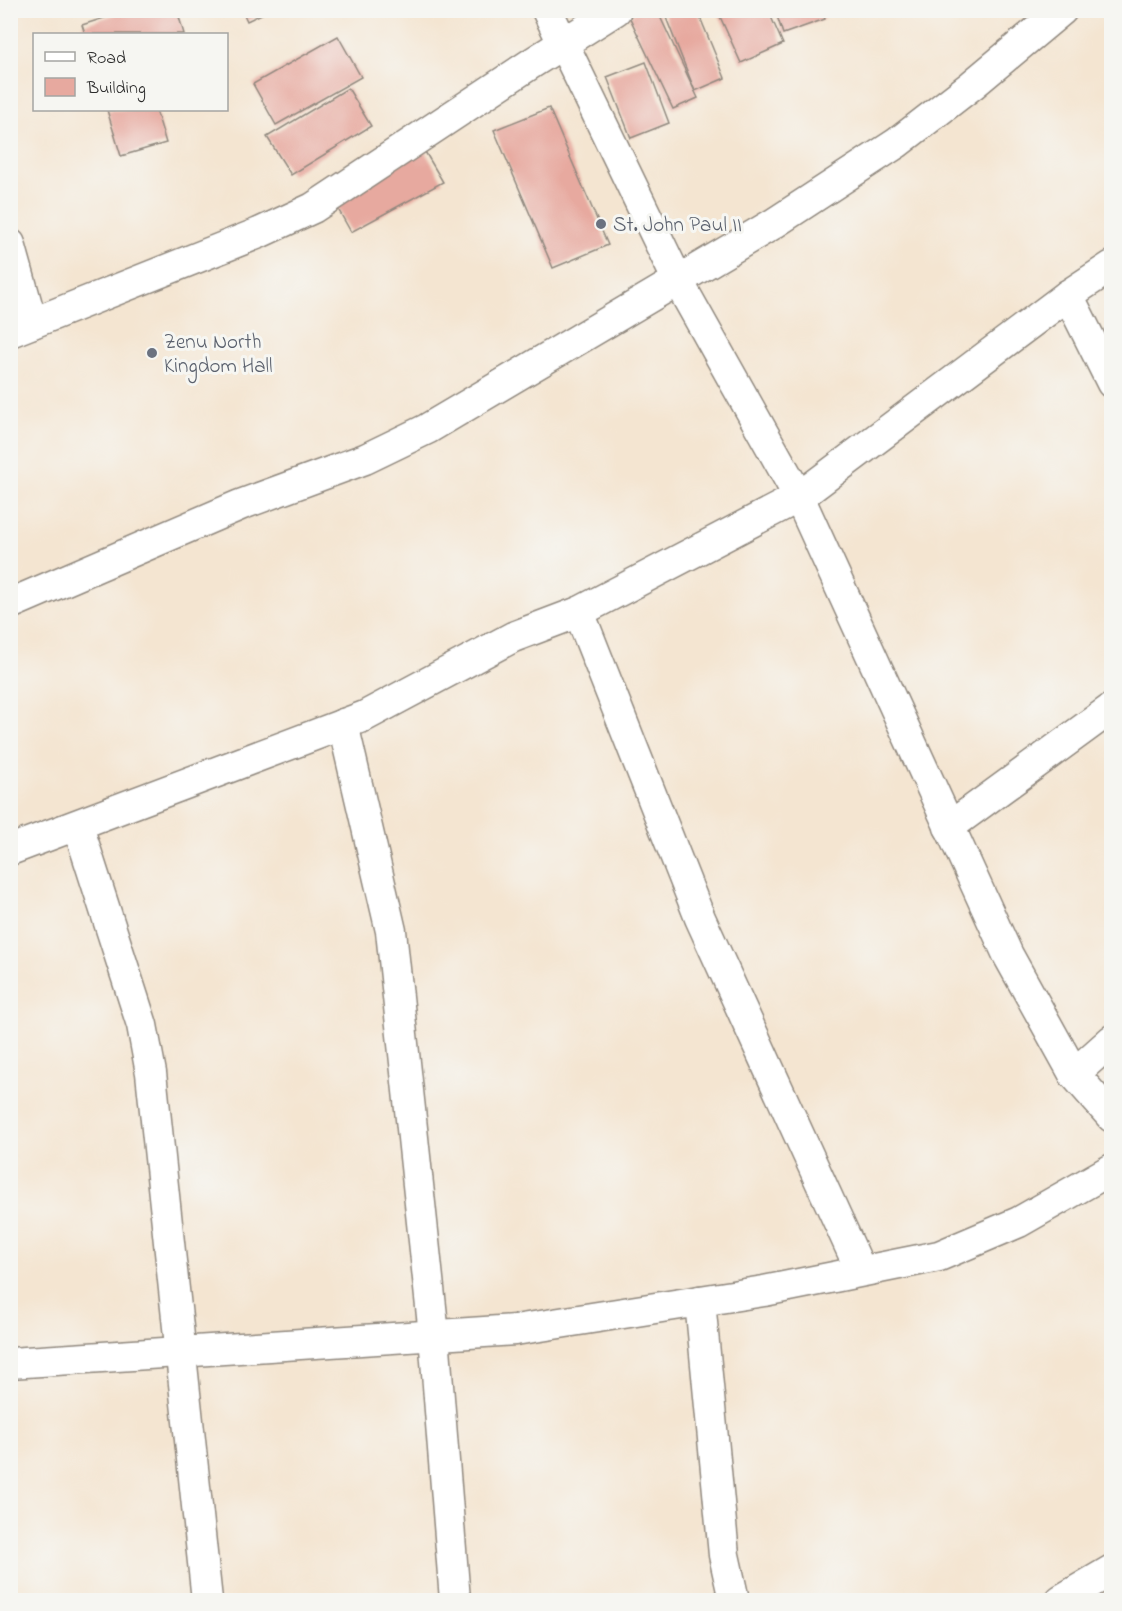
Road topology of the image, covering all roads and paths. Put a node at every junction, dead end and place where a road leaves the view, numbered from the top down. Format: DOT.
graph roads {
  1 [pos="547,10"];
  2 [pos="616,10"];
  3 [pos="1062,10"];
  4 [pos="563,44"];
  5 [pos="10,244"];
  6 [pos="1112,266"];
  7 [pos="678,281"];
  8 [pos="1068,296"];
  9 [pos="21,327"];
  10 [pos="1112,383"];
  11 [pos="800,497"];
  12 [pos="10,604"];
  13 [pos="579,612"];
  14 [pos="1112,708"];
  15 [pos="343,724"];
  16 [pos="78,826"];
  17 [pos="949,827"];
  18 [pos="10,850"];
  19 [pos="1112,1040"];
  20 [pos="1074,1074"];
  21 [pos="1112,1117"];
  22 [pos="1112,1169"];
  23 [pos="861,1271"];
  24 [pos="700,1301"];
  25 [pos="434,1335"];
  26 [pos="180,1352"];
  27 [pos="10,1363"];
  28 [pos="1112,1570"];
  29 [pos="207,1600"];
  30 [pos="455,1600"];
  31 [pos="734,1600"];
  32 [pos="1061,1600"];
  1 -- 4 [label="street"];
  2 -- 4 [label="street"];
  3 -- 7 [label="street"];
  4 -- 7 [label="street"];
  4 -- 9 [label="street"];
  5 -- 9 [label="street"];
  6 -- 8 [label="street"];
  7 -- 11 [label="street"];
  7 -- 12 [label="street"];
  8 -- 10 [label="street"];
  8 -- 11 [label="street"];
  11 -- 13 [label="street"];
  11 -- 17 [label="street"];
  13 -- 15 [label="street"];
  13 -- 23 [label="street"];
  14 -- 17 [label="street"];
  15 -- 16 [label="street"];
  15 -- 25 [label="street"];
  16 -- 18 [label="street"];
  16 -- 26 [label="street"];
  17 -- 20 [label="street"];
  19 -- 20 [label="street"];
  20 -- 21 [label="street"];
  22 -- 23 [label="street"];
  23 -- 24 [label="street"];
  24 -- 25 [label="street"];
  24 -- 31 [label="street"];
  25 -- 26 [label="street"];
  25 -- 30 [label="street"];
  26 -- 27 [label="street"];
  26 -- 29 [label="street"];
  28 -- 32 [label="street"];
}
